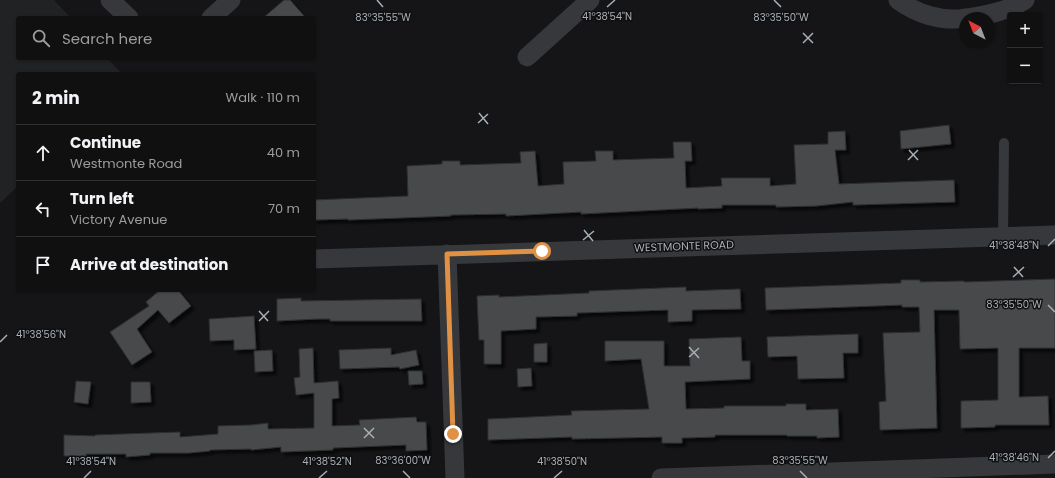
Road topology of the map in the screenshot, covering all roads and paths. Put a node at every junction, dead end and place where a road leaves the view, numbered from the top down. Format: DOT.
graph roads {
  1 [pos="110,0"];
  2 [pos="231,0"];
  3 [pos="590,0"];
  4 [pos="898,0"];
  5 [pos="1025,0"];
  6 [pos="995,13"];
  7 [pos="127,16"];
  8 [pos="213,16"];
  9 [pos="959,19"];
  10 [pos="527,57"];
  11 [pos="1004,143"];
  12 [pos="1055,234"];
  13 [pos="1003,236"];
  14 [pos="447,254"];
  15 [pos="316,259"];
  16 [pos="1055,464"];
  17 [pos="708,477"];
  18 [pos="454,478"];
  19 [pos="661,478"];
  1 -- 7 [label="street"];
  2 -- 8 [label="street"];
  3 -- 10 [label="street"];
  4 -- 9 [label="street"];
  5 -- 6 [label="street"];
  11 -- 13 [label="lane"];
  12 -- 13 [label="street, WESTMONTE ROAD"];
  13 -- 14 [label="street, WESTMONTE ROAD"];
  14 -- 15 [label="street, WESTMONTE ROAD"];
  14 -- 18 [label="street"];
  16 -- 17 [label="street"];
  17 -- 19 [label="street"];
}
